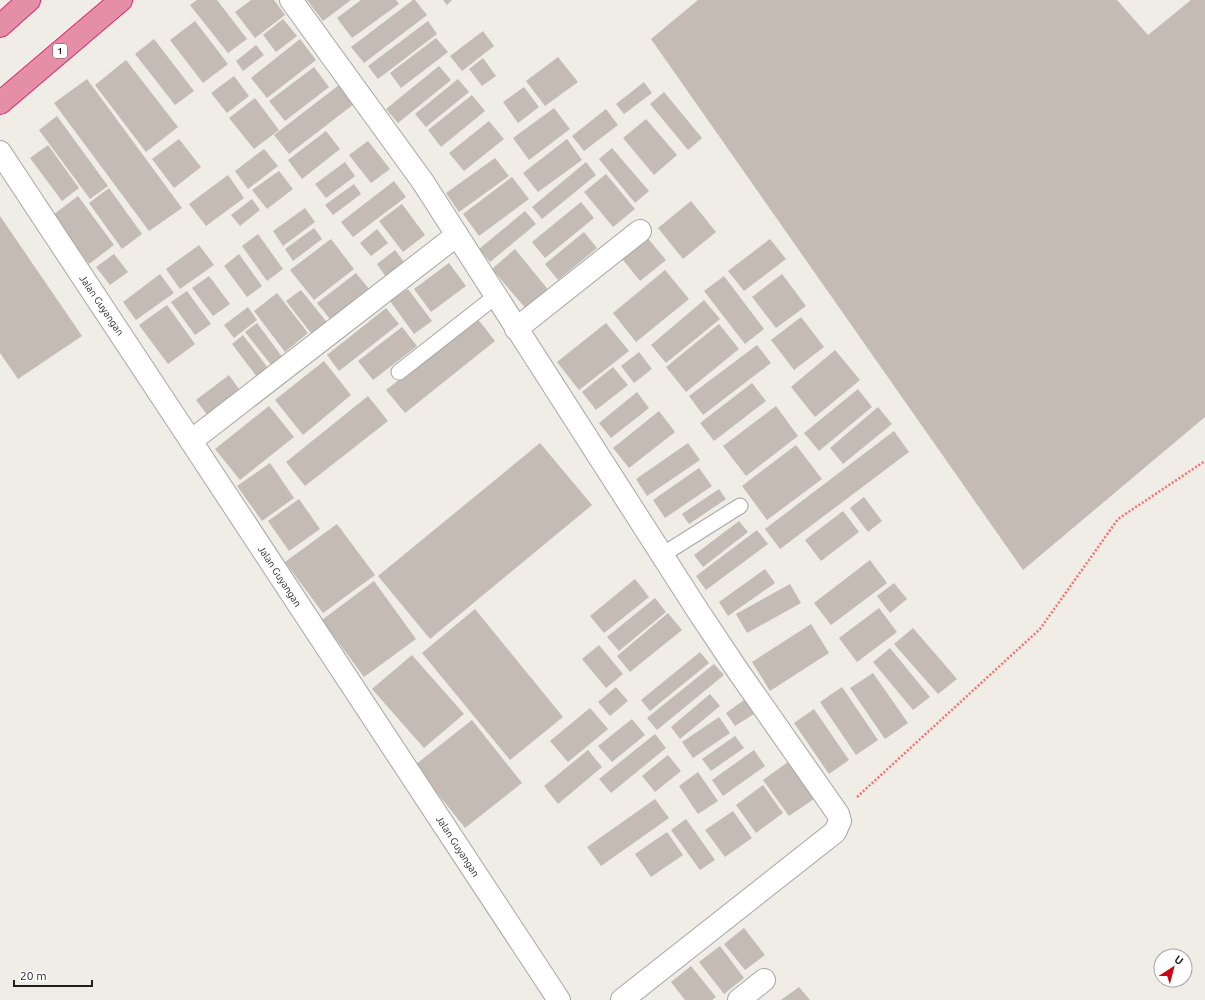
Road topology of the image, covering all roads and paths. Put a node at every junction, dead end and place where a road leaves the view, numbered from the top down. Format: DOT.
graph roads {
  1 [pos="29,0"];
  2 [pos="121,0"];
  3 [pos="291,0"];
  4 [pos="0,26"];
  5 [pos="0,103"];
  6 [pos="0,152"];
  7 [pos="640,231"];
  8 [pos="457,235"];
  9 [pos="496,296"];
  10 [pos="516,329"];
  11 [pos="399,372"];
  12 [pos="191,440"];
  13 [pos="1205,461"];
  14 [pos="740,506"];
  15 [pos="662,555"];
  16 [pos="838,814"];
  17 [pos="764,980"];
  18 [pos="559,1000"];
  19 [pos="622,1000"];
  20 [pos="739,1000"];
  1 -- 4 [label="highway"];
  2 -- 5 [label="highway, 1"];
  3 -- 8 [label="street"];
  6 -- 12 [label="street, Jalan Guyangan"];
  7 -- 10 [label="street"];
  8 -- 9 [label="street"];
  8 -- 12 [label="street"];
  9 -- 10 [label="street"];
  9 -- 11 [label="lane"];
  10 -- 15 [label="street"];
  12 -- 18 [label="street, Jalan Guyangan"];
  13 -- 16 [label="path"];
  14 -- 15 [label="lane"];
  15 -- 16 [label="street"];
  16 -- 19 [label="street"];
  17 -- 20 [label="street"];
}
